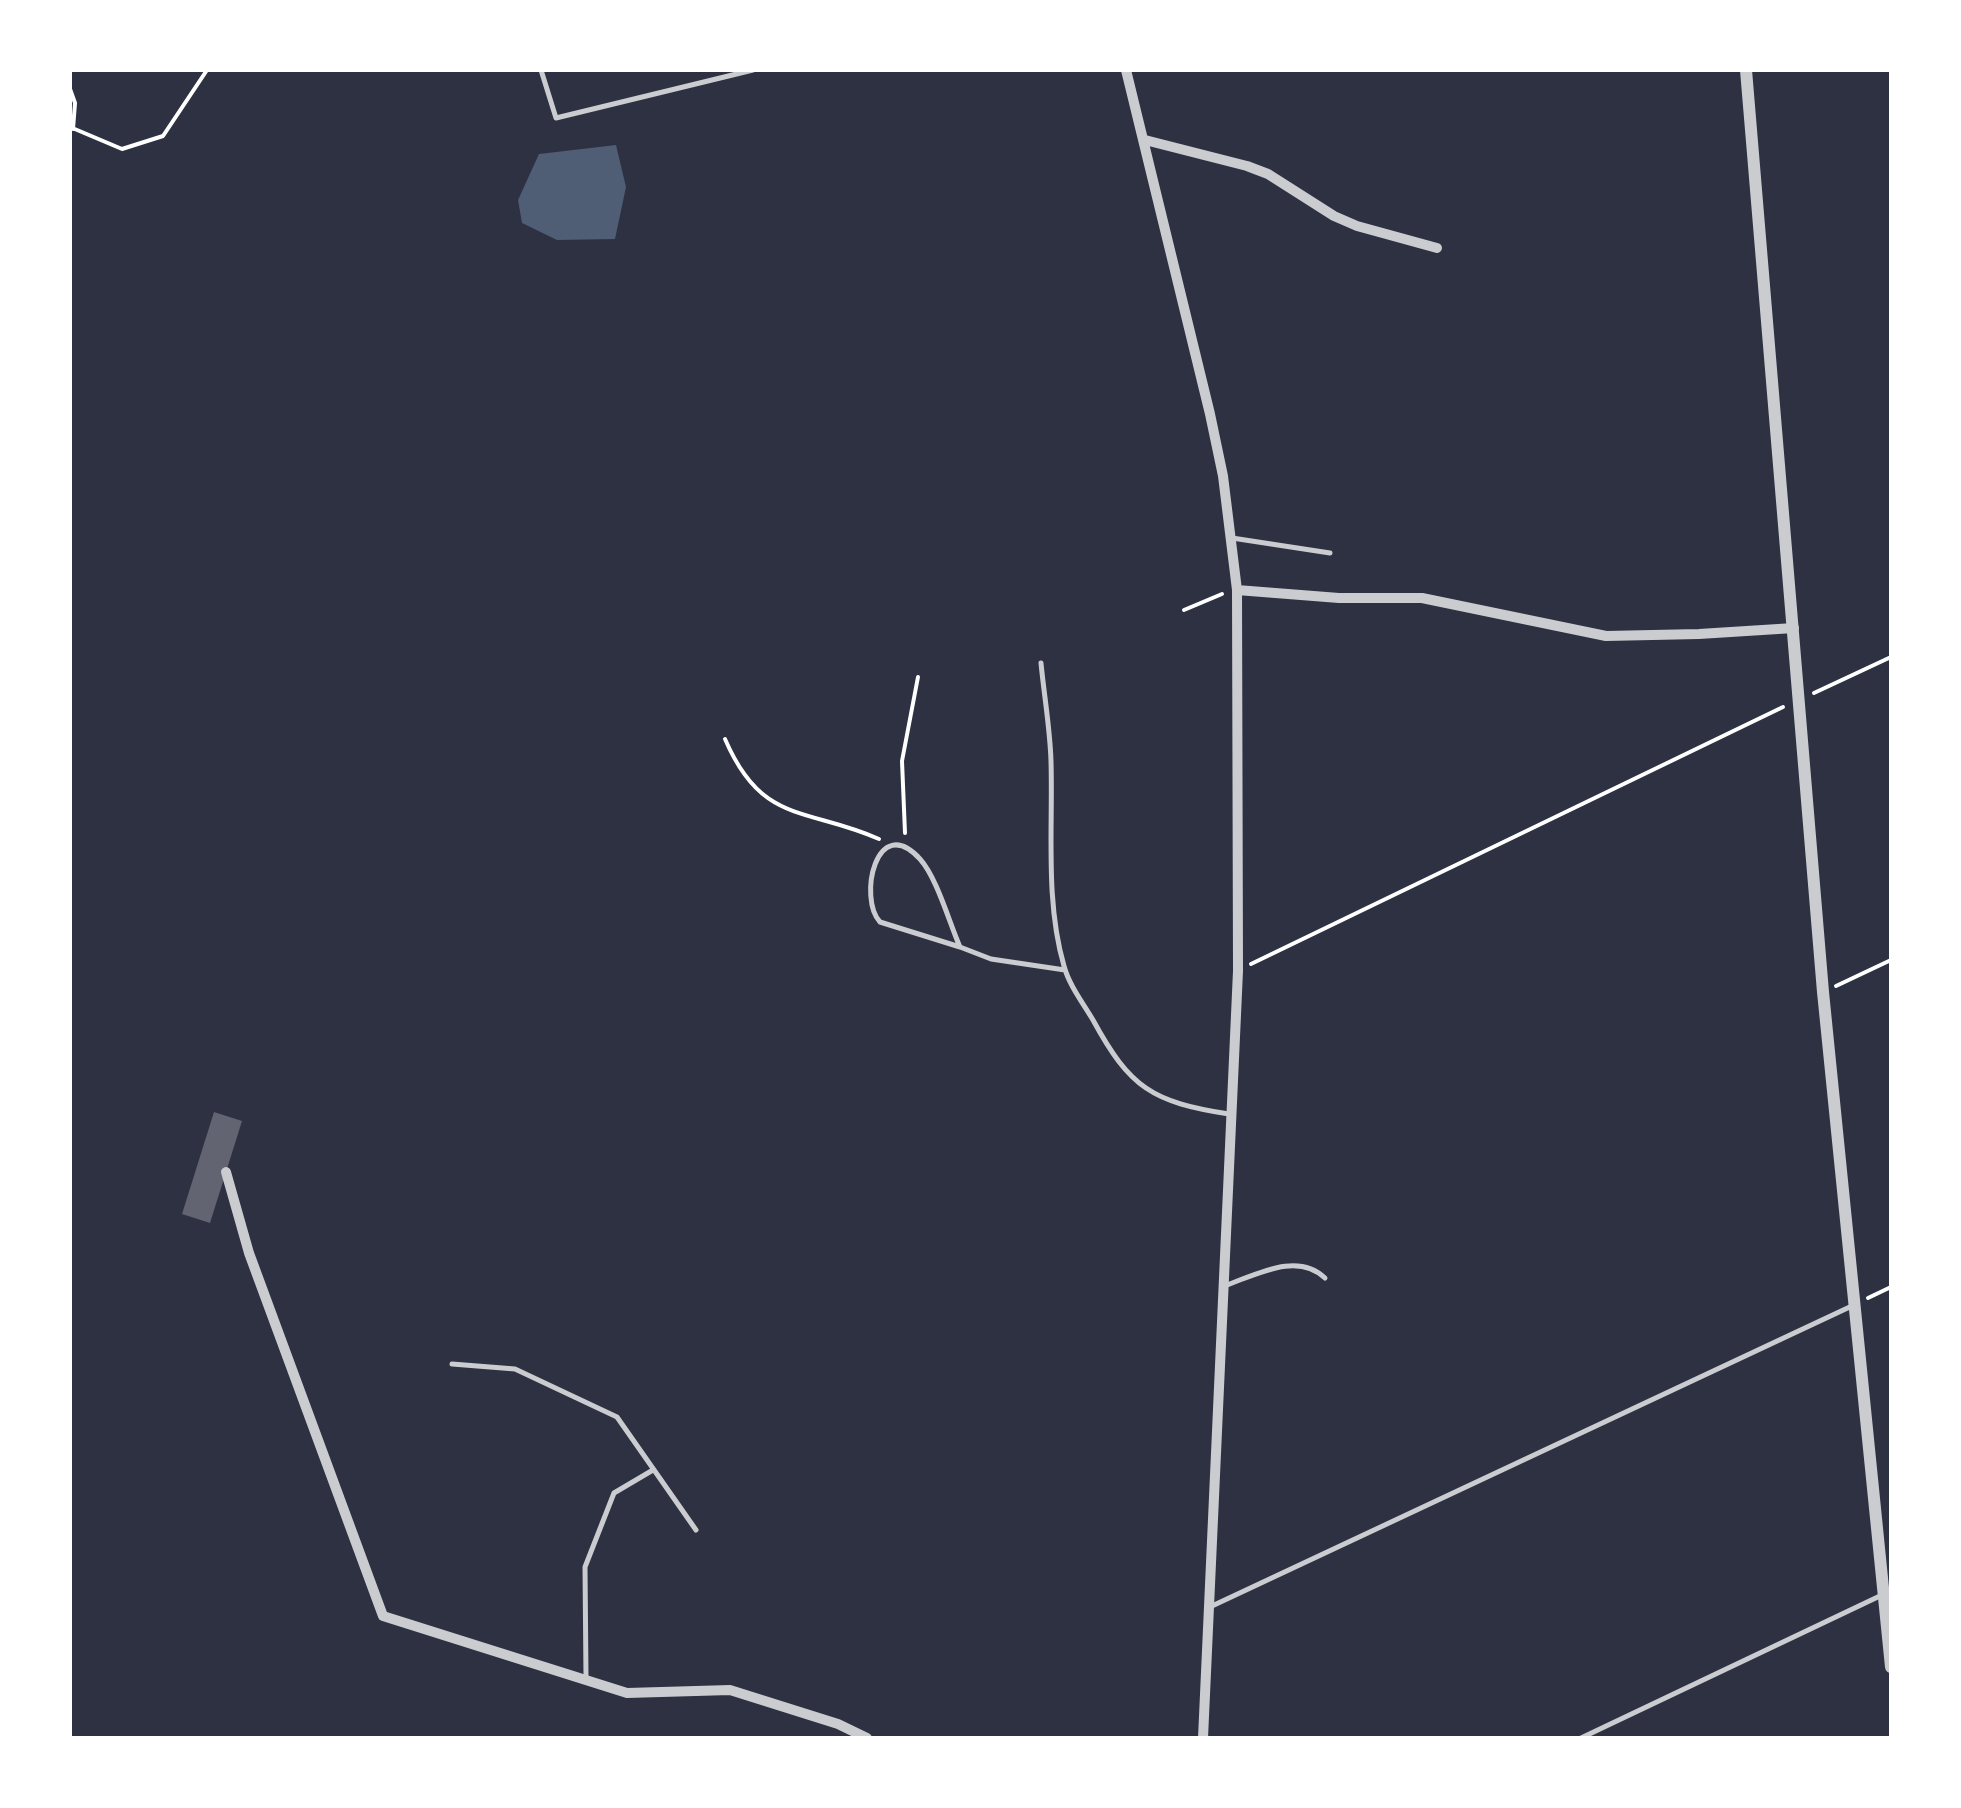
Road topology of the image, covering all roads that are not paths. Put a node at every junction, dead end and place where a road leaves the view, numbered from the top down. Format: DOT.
graph roads {
  1 [pos="541,70"];
  2 [pos="753,70"];
  3 [pos="1126,70"];
  4 [pos="1746,70"];
  5 [pos="1145,140"];
  6 [pos="1437,248"];
  7 [pos="1232,538"];
  8 [pos="1330,553"];
  9 [pos="1236,590"];
  10 [pos="1794,628"];
  11 [pos="1040,663"];
  12 [pos="960,947"];
  13 [pos="1065,970"];
  14 [pos="1232,1114"];
  15 [pos="226,1172"];
  16 [pos="1325,1278"];
  17 [pos="1224,1286"];
  18 [pos="1856,1304"];
  19 [pos="452,1364"];
  20 [pos="653,1470"];
  21 [pos="696,1530"];
  22 [pos="1884,1594"];
  23 [pos="1211,1606"];
  24 [pos="1891,1667"];
  25 [pos="586,1680"];
  26 [pos="867,1738"];
  27 [pos="1204,1738"];
  28 [pos="1581,1738"];
  1 -- 2 [label="lane"];
  3 -- 5 [label="street"];
  4 -- 10 [label="street"];
  5 -- 6 [label="street"];
  5 -- 7 [label="street"];
  7 -- 8 [label="lane"];
  7 -- 9 [label="street"];
  9 -- 10 [label="street"];
  9 -- 14 [label="street"];
  10 -- 18 [label="street"];
  11 -- 13 [label="lane"];
  12 -- 12 [label="lane"];
  12 -- 13 [label="lane"];
  13 -- 14 [label="lane"];
  14 -- 17 [label="street"];
  15 -- 25 [label="street"];
  16 -- 17 [label="lane"];
  17 -- 23 [label="street"];
  18 -- 22 [label="street"];
  18 -- 23 [label="lane"];
  19 -- 20 [label="lane"];
  20 -- 21 [label="lane"];
  20 -- 25 [label="lane"];
  22 -- 24 [label="street"];
  22 -- 28 [label="lane"];
  23 -- 27 [label="street"];
  25 -- 26 [label="street"];
}
